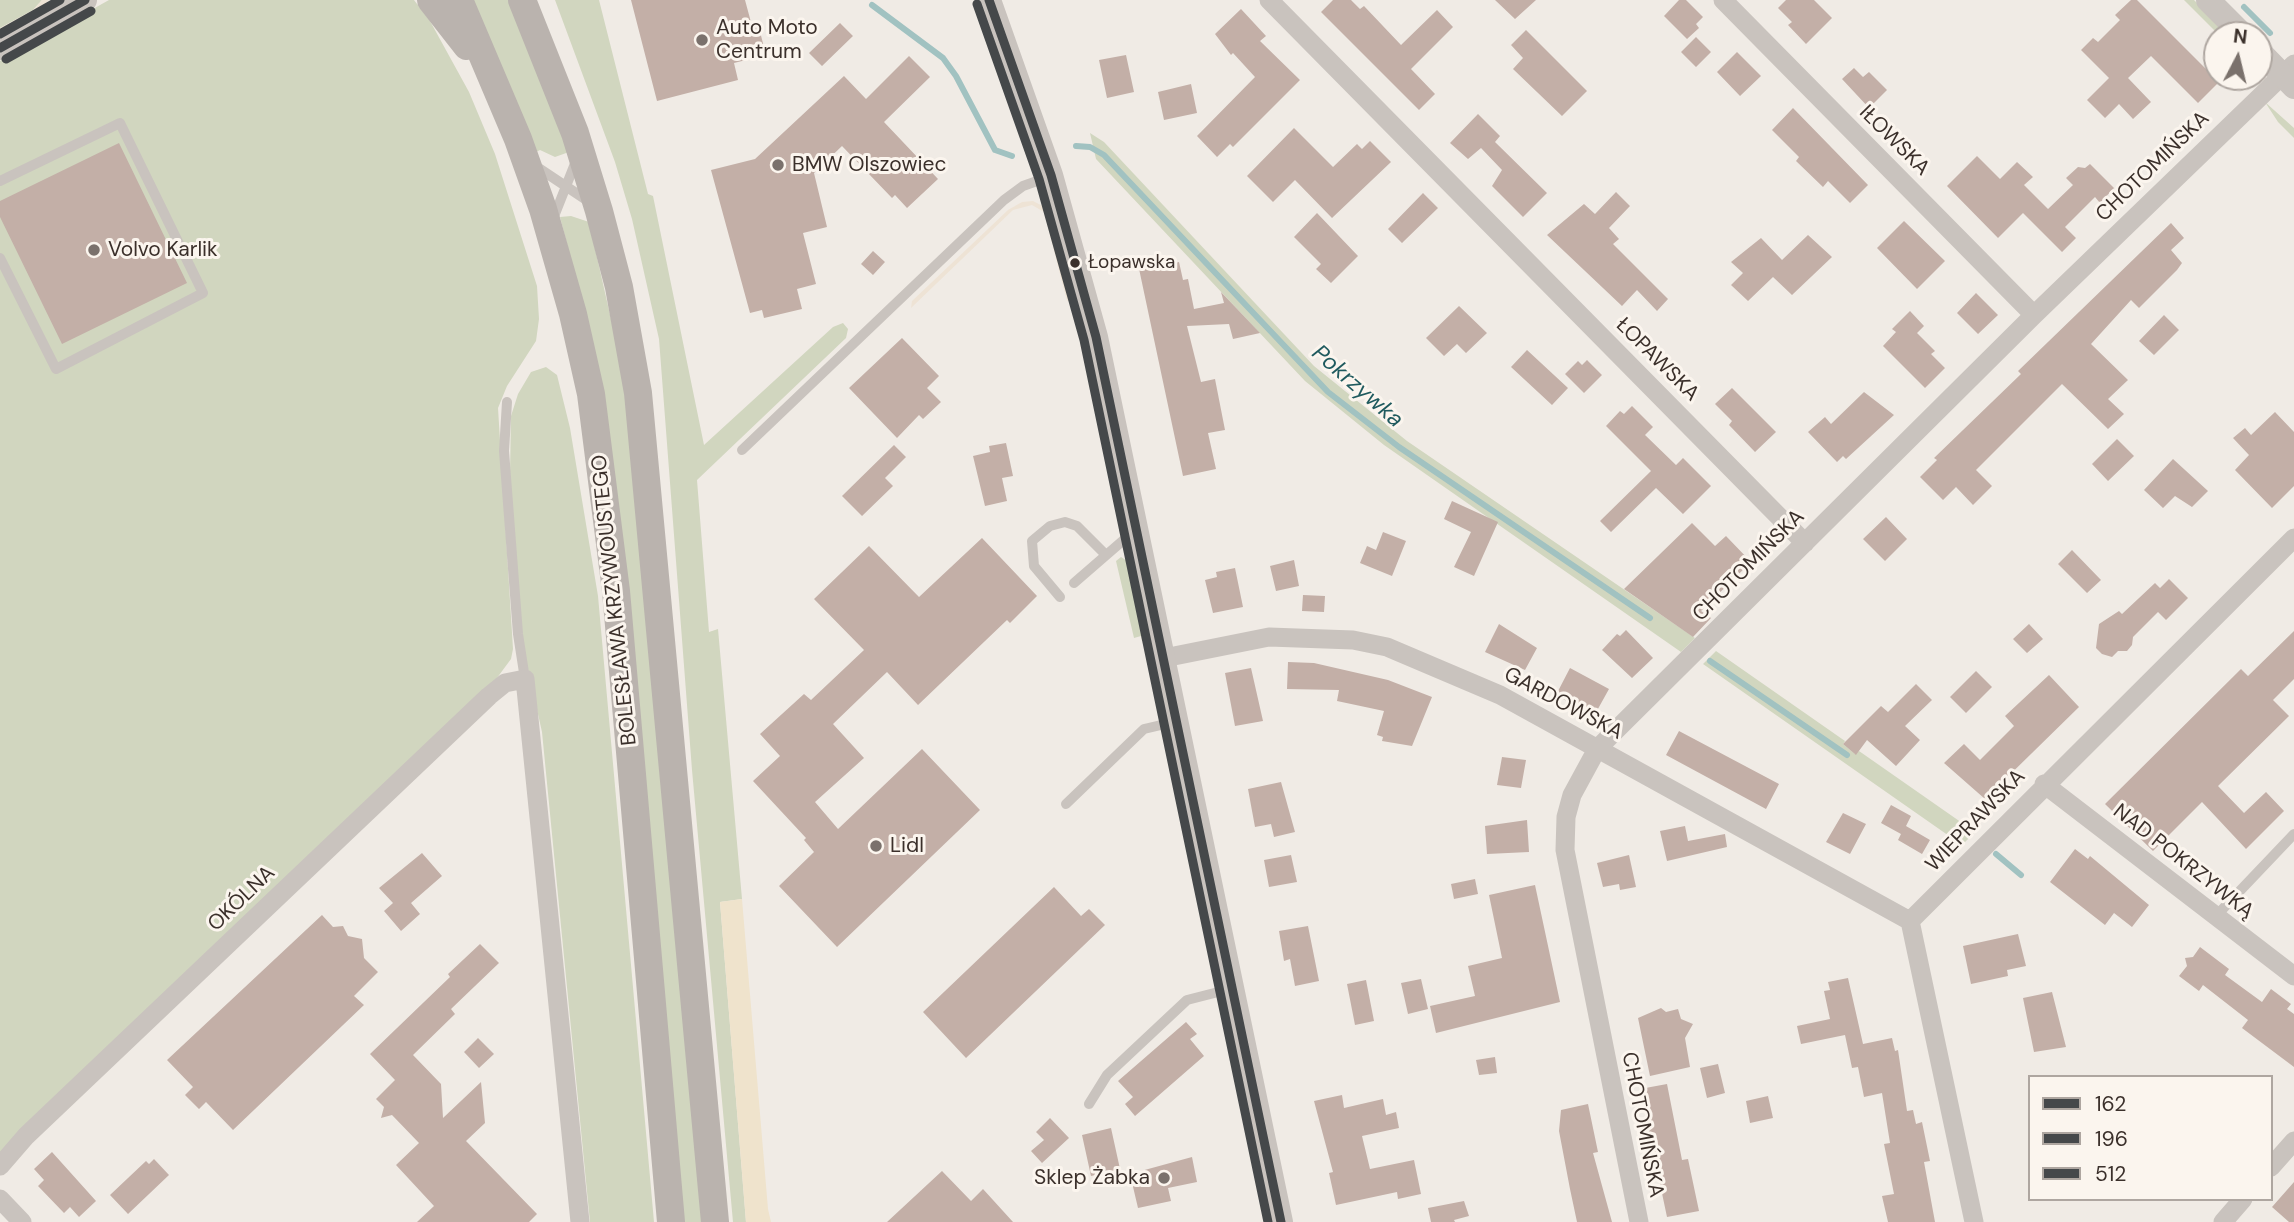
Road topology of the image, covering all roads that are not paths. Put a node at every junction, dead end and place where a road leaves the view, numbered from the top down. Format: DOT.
graph roads {
  1 [pos="60,0"];
  2 [pos="85,0"];
  3 [pos="431,0"];
  4 [pos="458,0"];
  5 [pos="522,0"];
  6 [pos="533,0"];
  7 [pos="989,0"];
  8 [pos="1269,0"];
  9 [pos="1723,0"];
  10 [pos="2208,0"];
  11 [pos="2229,21"];
  12 [pos="37,27"];
  13 [pos="0,48"];
  14 [pos="546,55"];
  15 [pos="2273,62"];
  16 [pos="2290,75"];
  17 [pos="501,98"];
  18 [pos="575,133"];
  19 [pos="523,153"];
  20 [pos="1051,175"];
  21 [pos="0,181"];
  22 [pos="566,186"];
  23 [pos="599,211"];
  24 [pos="554,243"];
  25 [pos="0,258"];
  26 [pos="2034,314"];
  27 [pos="508,402"];
  28 [pos="742,450"];
  29 [pos="1137,528"];
  30 [pos="2294,538"];
  31 [pos="1805,543"];
  32 [pos="1106,555"];
  33 [pos="1074,583"];
  34 [pos="1060,597"];
  35 [pos="1164,658"];
  36 [pos="525,679"];
  37 [pos="1177,721"];
  38 [pos="1597,749"];
  39 [pos="2044,784"];
  40 [pos="1066,804"];
  41 [pos="2294,834"];
  42 [pos="2216,916"];
  43 [pos="1910,921"];
  44 [pos="2294,976"];
  45 [pos="1233,989"];
  46 [pos="1089,1104"];
  47 [pos="2294,1141"];
  48 [pos="2273,1165"];
  49 [pos="0,1166"];
  50 [pos="0,1199"];
  51 [pos="2241,1201"];
  52 [pos="22,1222"];
  53 [pos="580,1222"];
  54 [pos="671,1222"];
  55 [pos="715,1222"];
  56 [pos="1281,1222"];
  57 [pos="1639,1222"];
  58 [pos="1975,1222"];
  59 [pos="2223,1222"];
  1 -- 12 [label="street"];
  2 -- 12 [label="street"];
  3 -- 17 [label="main road"];
  4 -- 17 [label="main road, BOLESŁAWA KRZYWOUSTEGO"];
  5 -- 14 [label="main road, BOLESŁAWA KRZYWOUSTEGO"];
  6 -- 14 [label="main road"];
  7 -- 20 [label="street"];
  8 -- 31 [label="street, ŁOPAWSKA"];
  9 -- 26 [label="street, IŁOWSKA"];
  10 -- 11 [label="street"];
  12 -- 13 [label="street"];
  14 -- 18 [label="main road, BOLESŁAWA KRZYWOUSTEGO"];
  15 -- 16 [label="street"];
  16 -- 26 [label="street, CHOTOMIŃSKA"];
  17 -- 19 [label="main road, BOLESŁAWA KRZYWOUSTEGO"];
  18 -- 22 [label="lane"];
  18 -- 23 [label="main road, BOLESŁAWA KRZYWOUSTEGO"];
  19 -- 22 [label="lane"];
  19 -- 24 [label="main road, BOLESŁAWA KRZYWOUSTEGO"];
  20 -- 28 [label="lane"];
  20 -- 29 [label="street"];
  21 -- 25 [label="lane"];
  22 -- 23 [label="lane"];
  22 -- 24 [label="lane"];
  23 -- 55 [label="main road, BOLESŁAWA KRZYWOUSTEGO"];
  24 -- 54 [label="main road, BOLESŁAWA KRZYWOUSTEGO"];
  26 -- 31 [label="street, CHOTOMIŃSKA"];
  27 -- 36 [label="lane"];
  29 -- 32 [label="lane"];
  29 -- 35 [label="street"];
  30 -- 39 [label="street, WIEPRAWSKA"];
  31 -- 38 [label="street, CHOTOMIŃSKA"];
  32 -- 33 [label="lane"];
  32 -- 34 [label="lane"];
  35 -- 37 [label="street"];
  35 -- 38 [label="street, GARDOWSKA"];
  36 -- 49 [label="street, OKÓLNA"];
  36 -- 53 [label="street"];
  37 -- 40 [label="lane"];
  37 -- 45 [label="street"];
  38 -- 43 [label="street, GARDOWSKA"];
  38 -- 57 [label="street, CHOTOMIŃSKA"];
  39 -- 42 [label="street, NAD POKRZYWKĄ"];
  39 -- 43 [label="street, WIEPRAWSKA"];
  41 -- 42 [label="lane"];
  42 -- 44 [label="street, NAD POKRZYWKĄ"];
  43 -- 58 [label="street"];
  45 -- 46 [label="lane"];
  45 -- 56 [label="street"];
  47 -- 48 [label="street"];
  50 -- 52 [label="street"];
  51 -- 59 [label="street"];
}
